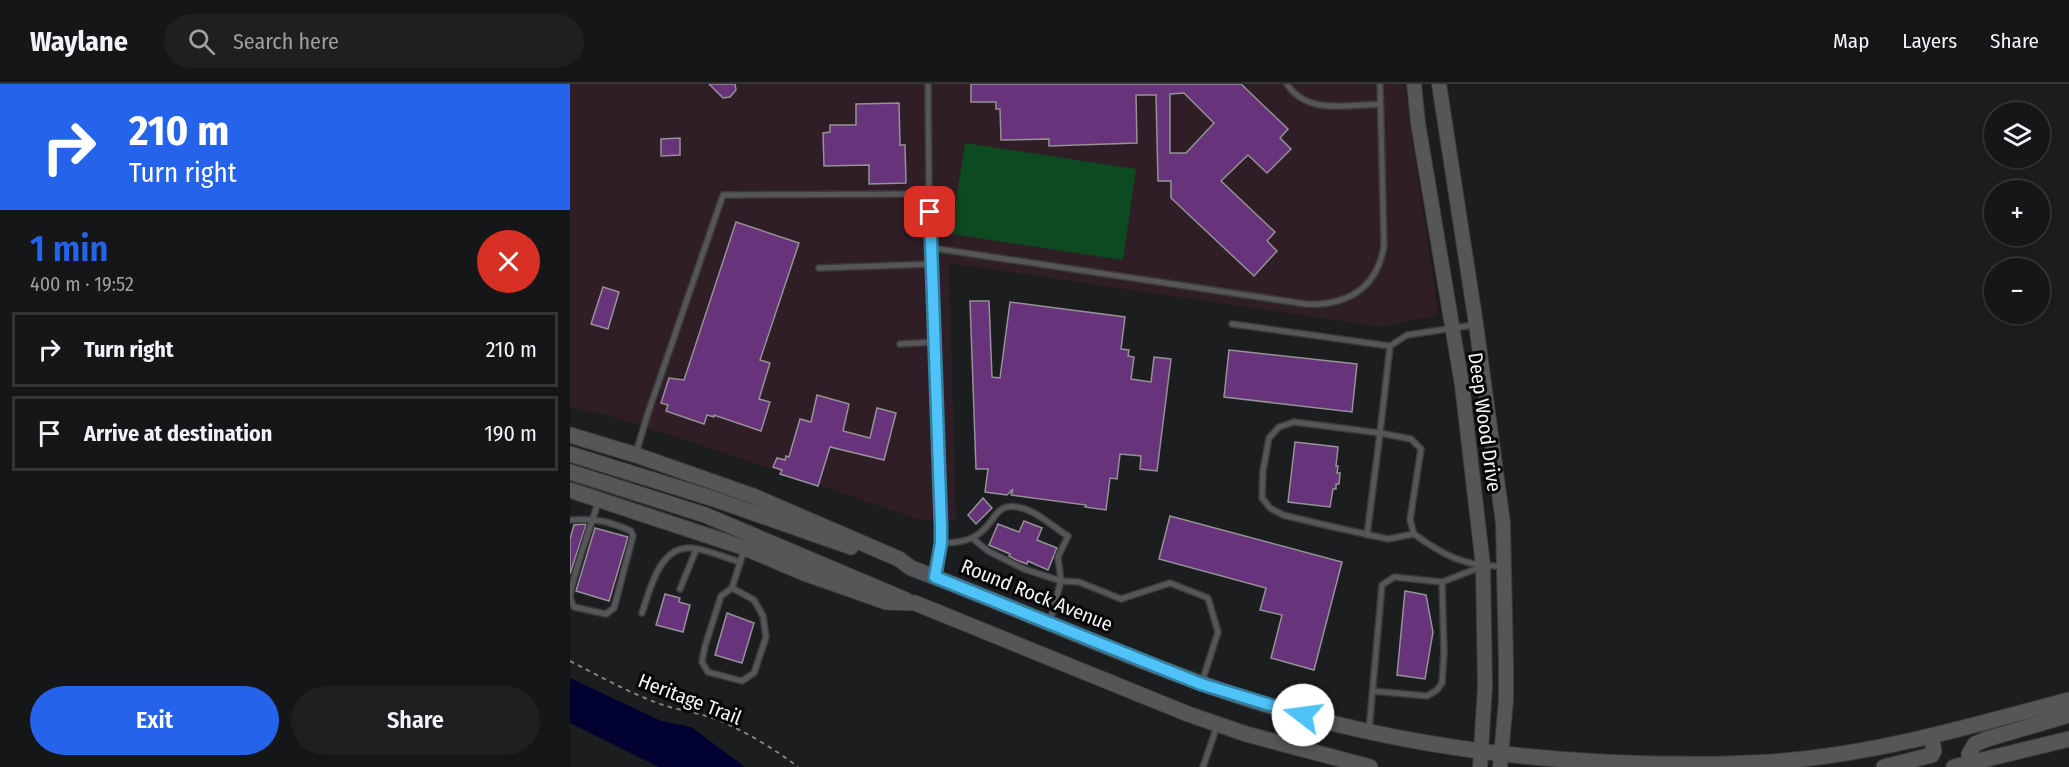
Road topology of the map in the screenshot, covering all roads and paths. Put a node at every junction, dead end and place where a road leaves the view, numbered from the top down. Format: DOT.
graph roads {
  1 [pos="928,84"];
  2 [pos="1287,84"];
  3 [pos="1380,84"];
  4 [pos="1414,84"];
  5 [pos="1439,84"];
  6 [pos="1380,104"];
  7 [pos="929,194"];
  8 [pos="932,248"];
  9 [pos="932,264"];
  10 [pos="819,268"];
  11 [pos="1232,324"];
  12 [pos="1476,324"];
  13 [pos="1452,328"];
  14 [pos="935,342"];
  15 [pos="900,344"];
  16 [pos="1390,346"];
  17 [pos="1380,433"];
  18 [pos="570,435"];
  19 [pos="570,454"];
  20 [pos="636,454"];
  21 [pos="570,472"];
  22 [pos="570,489"];
  23 [pos="599,498"];
  24 [pos="593,518"];
  25 [pos="570,520"];
  26 [pos="1414,534"];
  27 [pos="1366,535"];
  28 [pos="972,538"];
  29 [pos="941,543"];
  30 [pos="696,550"];
  31 [pos="742,555"];
  32 [pos="1483,566"];
  33 [pos="1504,566"];
  34 [pos="911,568"];
  35 [pos="935,577"];
  36 [pos="1060,581"];
  37 [pos="1442,582"];
  38 [pos="732,588"];
  39 [pos="680,590"];
  40 [pos="915,603"];
  41 [pos="642,613"];
  42 [pos="1050,623"];
  43 [pos="570,661"];
  44 [pos="1201,684"];
  45 [pos="1372,691"];
  46 [pos="2069,700"];
  47 [pos="2069,715"];
  48 [pos="1217,724"];
  49 [pos="1369,732"];
  50 [pos="1931,736"];
  51 [pos="2069,739"];
  52 [pos="1480,760"];
  53 [pos="1500,761"];
  54 [pos="1972,765"];
  55 [pos="798,767"];
  56 [pos="1203,767"];
  57 [pos="1370,767"];
  58 [pos="1884,767"];
  59 [pos="1954,767"];
  1 -- 7 [label="lane"];
  2 -- 6 [label="lane"];
  3 -- 6 [label="lane"];
  4 -- 13 [label="street, Deep Wood Drive"];
  5 -- 12 [label="street, Deep Wood Drive"];
  6 -- 8 [label="lane"];
  7 -- 8 [label="lane"];
  7 -- 20 [label="lane"];
  8 -- 9 [label="lane"];
  9 -- 10 [label="lane"];
  9 -- 14 [label="lane"];
  11 -- 16 [label="lane"];
  12 -- 13 [label="lane"];
  12 -- 33 [label="street, Deep Wood Drive"];
  13 -- 16 [label="lane"];
  13 -- 32 [label="street, Deep Wood Drive"];
  14 -- 15 [label="lane"];
  14 -- 29 [label="lane"];
  16 -- 17 [label="lane"];
  17 -- 26 [label="lane"];
  17 -- 27 [label="lane"];
  17 -- 27 [label="lane"];
  18 -- 20 [label="main road, Round Rock Avenue"];
  19 -- 34 [label="main road"];
  20 -- 34 [label="main road, Round Rock Avenue"];
  21 -- 40 [label="main road"];
  22 -- 23 [label="main road"];
  23 -- 24 [label="lane"];
  23 -- 31 [label="main road"];
  24 -- 24 [label="lane"];
  24 -- 25 [label="lane"];
  26 -- 27 [label="lane"];
  26 -- 32 [label="lane"];
  28 -- 29 [label="lane"];
  28 -- 36 [label="lane"];
  28 -- 36 [label="lane"];
  29 -- 35 [label="lane"];
  30 -- 31 [label="lane"];
  30 -- 39 [label="lane"];
  30 -- 41 [label="lane"];
  31 -- 38 [label="lane"];
  31 -- 40 [label="main road"];
  32 -- 33 [label="lane"];
  32 -- 37 [label="lane"];
  32 -- 52 [label="street, Deep Wood Drive"];
  33 -- 53 [label="street, Deep Wood Drive"];
  34 -- 35 [label="main road, Round Rock Avenue"];
  35 -- 42 [label="main road, Round Rock Avenue"];
  36 -- 42 [label="lane"];
  36 -- 44 [label="lane"];
  37 -- 45 [label="lane"];
  37 -- 45 [label="lane"];
  38 -- 38 [label="lane"];
  40 -- 48 [label="main road"];
  42 -- 44 [label="main road, Round Rock Avenue"];
  43 -- 55 [label="path, Heritage Trail"];
  44 -- 49 [label="main road, Round Rock Avenue"];
  45 -- 49 [label="lane"];
  46 -- 50 [label="main road, Round Rock Avenue"];
  47 -- 54 [label="main road"];
  48 -- 56 [label="lane"];
  48 -- 57 [label="main road"];
  49 -- 52 [label="main road, Round Rock Avenue"];
  50 -- 53 [label="main road, Round Rock Avenue"];
  50 -- 58 [label="main road"];
  51 -- 54 [label="main road"];
  52 -- 53 [label="main road, Round Rock Avenue"];
  54 -- 59 [label="main road"];
}
